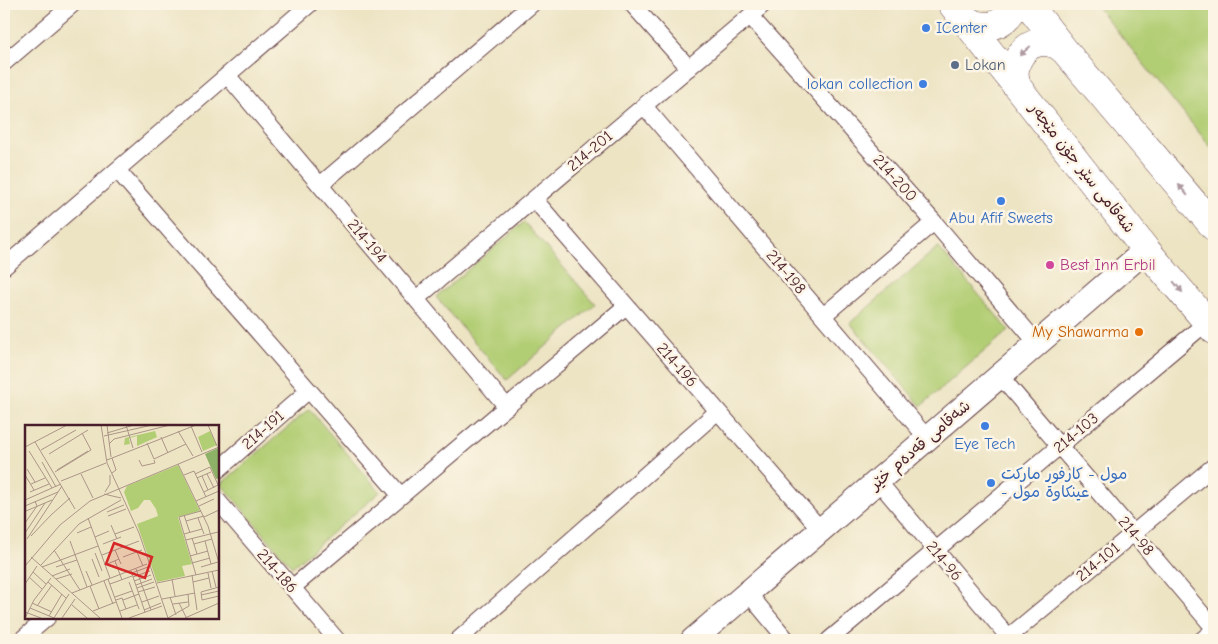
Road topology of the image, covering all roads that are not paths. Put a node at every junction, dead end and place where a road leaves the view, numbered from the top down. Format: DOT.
graph roads {
  1 [pos="73,4"];
  2 [pos="310,4"];
  3 [pos="532,4"];
  4 [pos="632,4"];
  5 [pos="764,4"];
  6 [pos="1015,4"];
  7 [pos="1028,4"];
  8 [pos="957,10"];
  9 [pos="750,16"];
  10 [pos="1064,50"];
  11 [pos="4,63"];
  12 [pos="689,68"];
  13 [pos="227,75"];
  14 [pos="1019,89"];
  15 [pos="644,106"];
  16 [pos="117,170"];
  17 [pos="320,185"];
  18 [pos="534,199"];
  19 [pos="934,222"];
  20 [pos="1214,227"];
  21 [pos="1146,250"];
  22 [pos="6,260"];
  23 [pos="416,299"];
  24 [pos="626,306"];
  25 [pos="823,316"];
  26 [pos="1211,326"];
  27 [pos="1037,343"];
  28 [pos="1000,376"];
  29 [pos="309,390"];
  30 [pos="507,407"];
  31 [pos="718,411"];
  32 [pos="927,438"];
  33 [pos="1060,446"];
  34 [pos="1214,466"];
  35 [pos="219,469"];
  36 [pos="878,482"];
  37 [pos="401,496"];
  38 [pos="219,502"];
  39 [pos="821,530"];
  40 [pos="1134,533"];
  41 [pos="936,550"];
  42 [pos="292,588"];
  43 [pos="748,593"];
  44 [pos="46,619"];
  45 [pos="1214,629"];
  46 [pos="1008,639"];
  47 [pos="21,640"];
  48 [pos="337,640"];
  49 [pos="458,640"];
  50 [pos="693,640"];
  51 [pos="786,640"];
  52 [pos="829,640"];
  53 [pos="1202,640"];
  1 -- 11 [label="street"];
  2 -- 13 [label="street"];
  3 -- 17 [label="street"];
  4 -- 12 [label="street"];
  5 -- 9 [label="street, 214-201"];
  6 -- 8 [label="highway"];
  7 -- 10 [label="highway"];
  8 -- 14 [label="highway, شەقامی سێر جۆن مێجەر"];
  9 -- 12 [label="street, 214-201"];
  9 -- 19 [label="street, 214-200"];
  10 -- 14 [label="highway, one-way"];
  20 -- 10 [label="highway, one-way"];
  12 -- 15 [label="street, 214-201"];
  13 -- 16 [label="street"];
  13 -- 17 [label="street, 214-194"];
  14 -- 21 [label="highway, شەقامی سێر جۆن مێجەر"];
  15 -- 18 [label="street, 214-201"];
  15 -- 25 [label="street, 214-198"];
  16 -- 22 [label="street"];
  16 -- 29 [label="street"];
  17 -- 23 [label="street, 214-194"];
  18 -- 23 [label="street, 214-201"];
  18 -- 24 [label="street, 214-196"];
  19 -- 25 [label="street"];
  19 -- 27 [label="street, 214-200"];
  21 -- 26 [label="highway, شەقامی سێر جۆن مێجەر, one-way"];
  21 -- 27 [label="street, شەقامی قەدەم خێر"];
  23 -- 30 [label="street, 214-194"];
  24 -- 30 [label="street"];
  24 -- 31 [label="street, 214-196"];
  25 -- 32 [label="street, 214-198"];
  26 -- 33 [label="street, 214-103"];
  27 -- 28 [label="street, شەقامی قەدەم خێر"];
  28 -- 32 [label="street, شەقامی قەدەم خێر"];
  28 -- 33 [label="street, 214-98"];
  29 -- 35 [label="street, 214-191"];
  29 -- 37 [label="street"];
  30 -- 37 [label="street"];
  31 -- 39 [label="street, 214-196"];
  31 -- 49 [label="street"];
  32 -- 36 [label="street, شەقامی قەدەم خێر"];
  33 -- 40 [label="street, 214-98"];
  33 -- 41 [label="street, 214-103"];
  34 -- 40 [label="street, 214-101"];
  36 -- 39 [label="street, شەقامی قەدەم خێر"];
  36 -- 41 [label="street, 214-96"];
  37 -- 42 [label="street"];
  38 -- 42 [label="street, 214-186"];
  39 -- 43 [label="street, شەقامی قەدەم خێر"];
  40 -- 45 [label="street, 214-98"];
  40 -- 46 [label="street, 214-101"];
  41 -- 46 [label="street, 214-96"];
  41 -- 52 [label="street, 214-103"];
  42 -- 48 [label="street, 214-186"];
  43 -- 50 [label="street, شەقامی قەدەم خێر"];
  43 -- 51 [label="street"];
  44 -- 47 [label="street"];
  45 -- 53 [label="street"];
}
